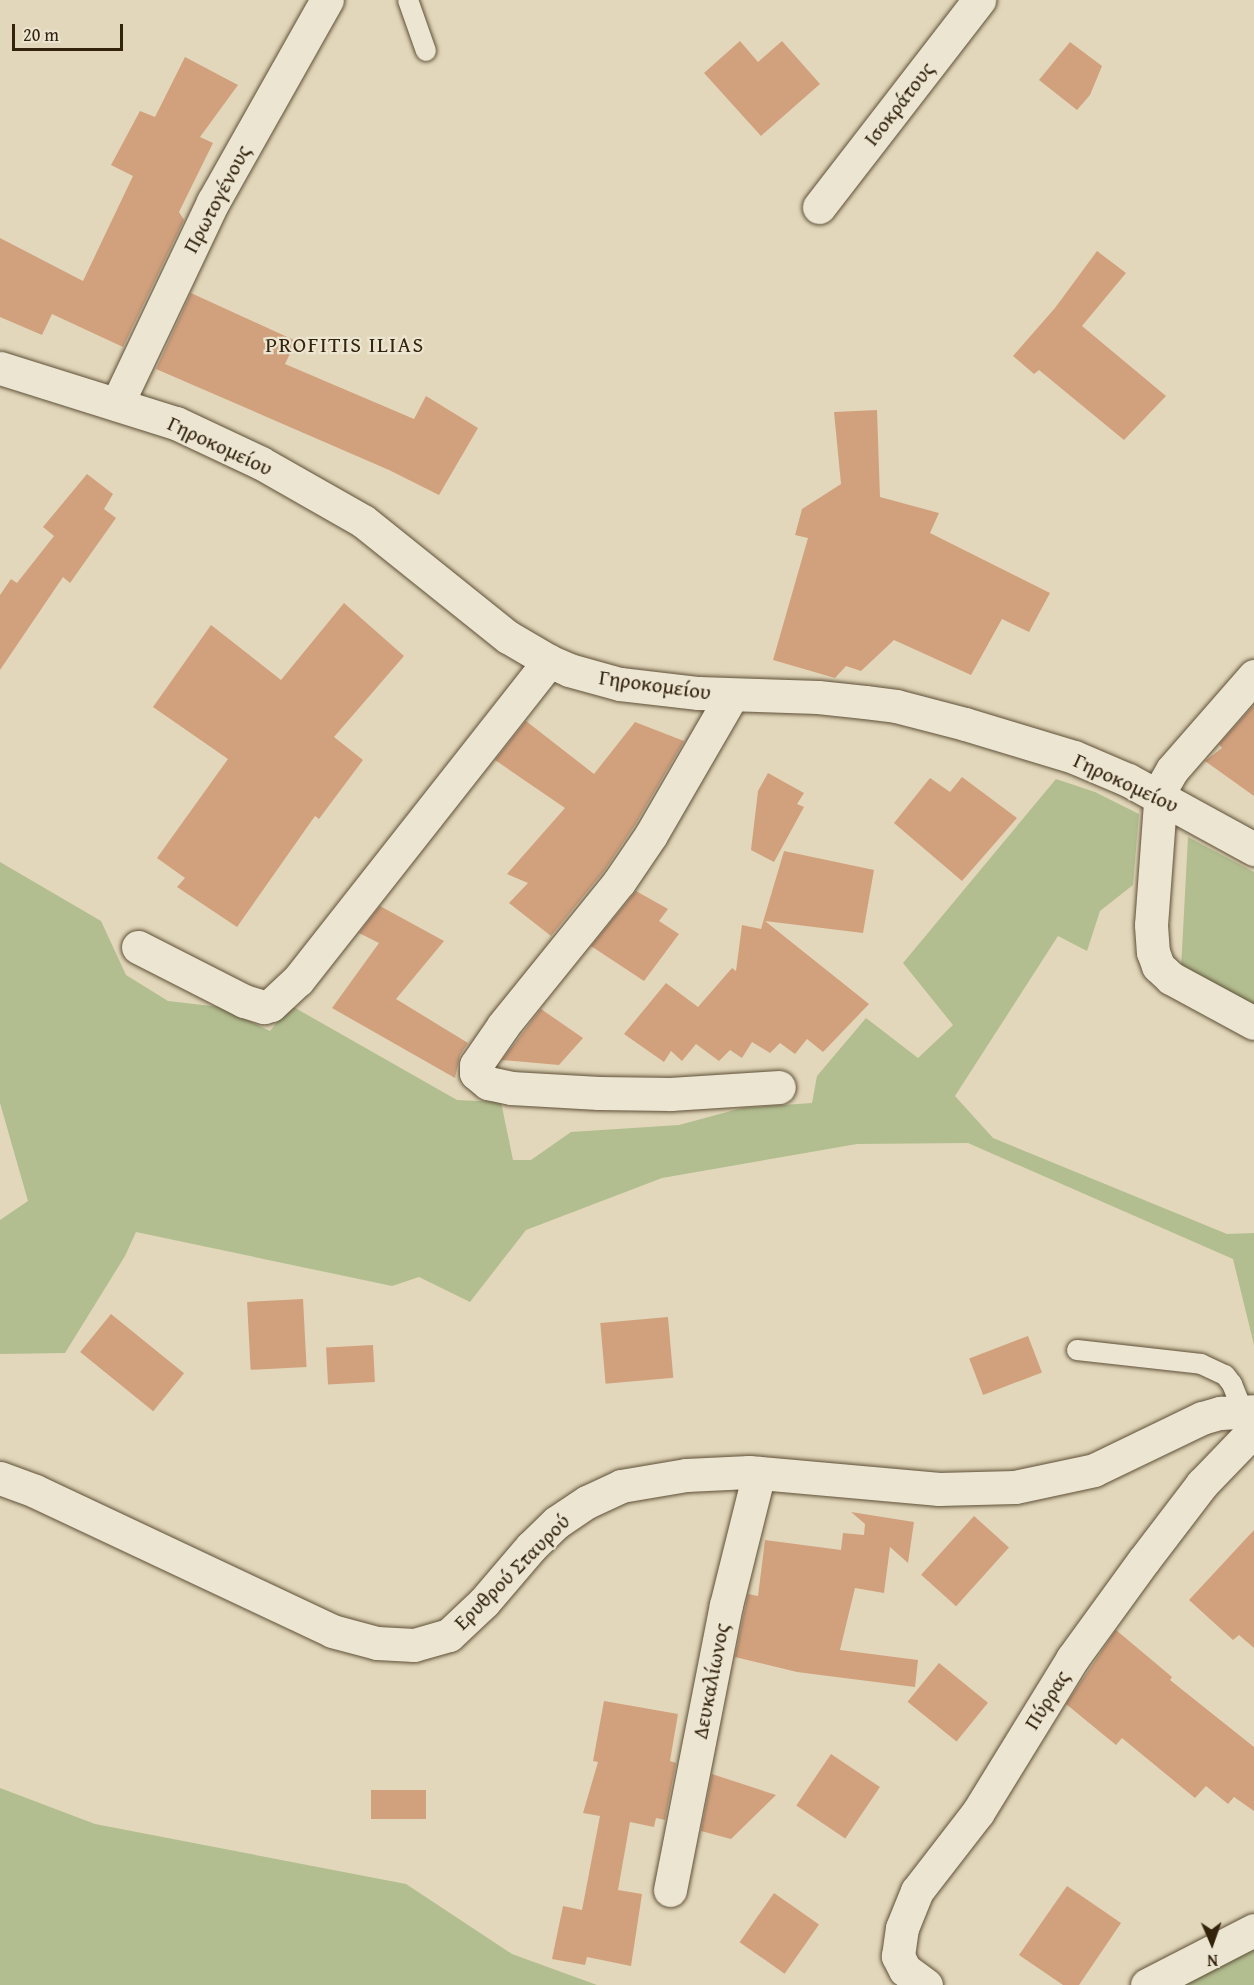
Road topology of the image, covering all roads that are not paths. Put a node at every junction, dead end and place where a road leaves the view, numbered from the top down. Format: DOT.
graph roads {
  1 [pos="408,0"];
  2 [pos="979,0"];
  3 [pos="315,5"];
  4 [pos="426,51"];
  5 [pos="819,207"];
  6 [pos="0,368"];
  7 [pos="117,404"];
  8 [pos="549,661"];
  9 [pos="1254,676"];
  10 [pos="732,695"];
  11 [pos="1159,797"];
  12 [pos="1254,849"];
  13 [pos="138,947"];
  14 [pos="1254,1023"];
  15 [pos="779,1087"];
  16 [pos="1077,1350"];
  17 [pos="1250,1417"];
  18 [pos="759,1473"];
  19 [pos="0,1478"];
  20 [pos="670,1890"];
  21 [pos="1254,1930"];
  22 [pos="926,1985"];
  23 [pos="1148,1985"];
  1 -- 4 [label="lane"];
  2 -- 5 [label="street, Ισοκράτους"];
  3 -- 7 [label="street, Πρωτογένους"];
  6 -- 7 [label="street, Γηροκομείου"];
  7 -- 8 [label="street, Γηροκομείου"];
  8 -- 10 [label="street, Γηροκομείου"];
  8 -- 13 [label="street"];
  9 -- 11 [label="street"];
  10 -- 11 [label="street, Γηροκομείου"];
  10 -- 15 [label="street"];
  11 -- 12 [label="street, Γηροκομείου"];
  11 -- 14 [label="street"];
  16 -- 17 [label="lane"];
  17 -- 18 [label="street, Ερυθρού Σταυρού"];
  17 -- 22 [label="street, Πύρρας"];
  18 -- 19 [label="street, Ερυθρού Σταυρού"];
  18 -- 20 [label="street, Δευκαλίωνος"];
  21 -- 23 [label="street"];
}
